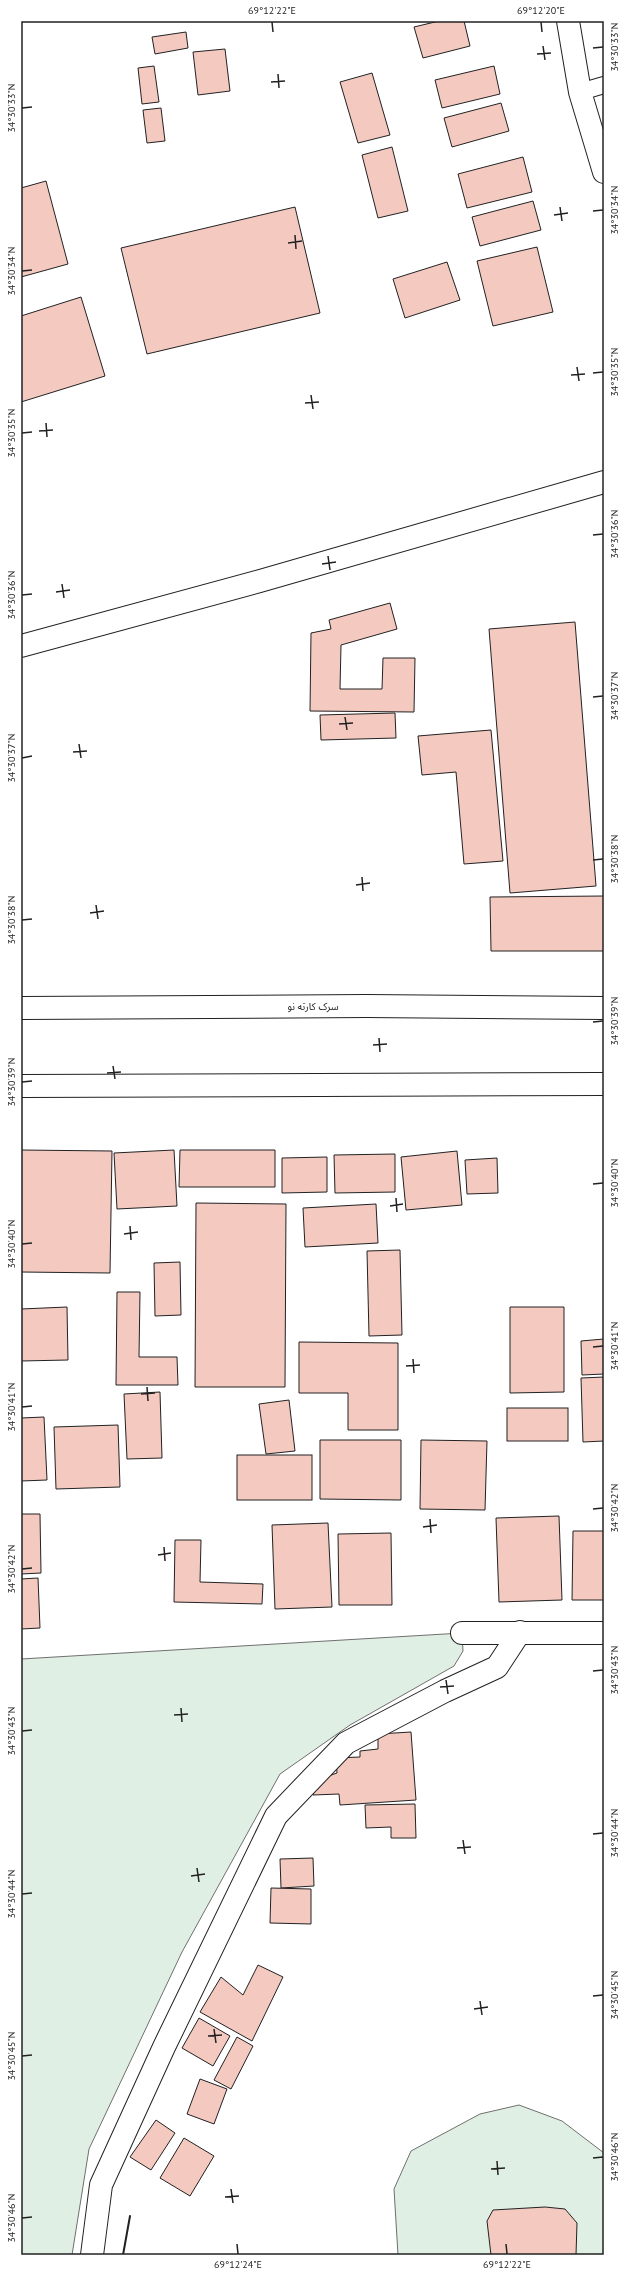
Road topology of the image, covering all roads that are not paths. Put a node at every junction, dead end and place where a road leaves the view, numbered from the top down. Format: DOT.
graph roads {
  1 [pos="568,21"];
  2 [pos="604,85"];
  3 [pos="580,92"];
  4 [pos="604,172"];
  5 [pos="604,482"];
  6 [pos="21,646"];
  7 [pos="21,1008"];
  8 [pos="604,1008"];
  9 [pos="604,1084"];
  10 [pos="21,1086"];
  11 [pos="520,1632"];
  12 [pos="462,1633"];
  13 [pos="604,1633"];
  14 [pos="92,2255"];
  1 -- 3 [label="main road"];
  2 -- 3 [label="lane"];
  3 -- 4 [label="main road"];
  5 -- 6 [label="main road"];
  7 -- 8 [label="main road, سرک کارته نو"];
  9 -- 10 [label="main road"];
  11 -- 12 [label="main road"];
  11 -- 13 [label="main road"];
  11 -- 14 [label="main road"];
}
